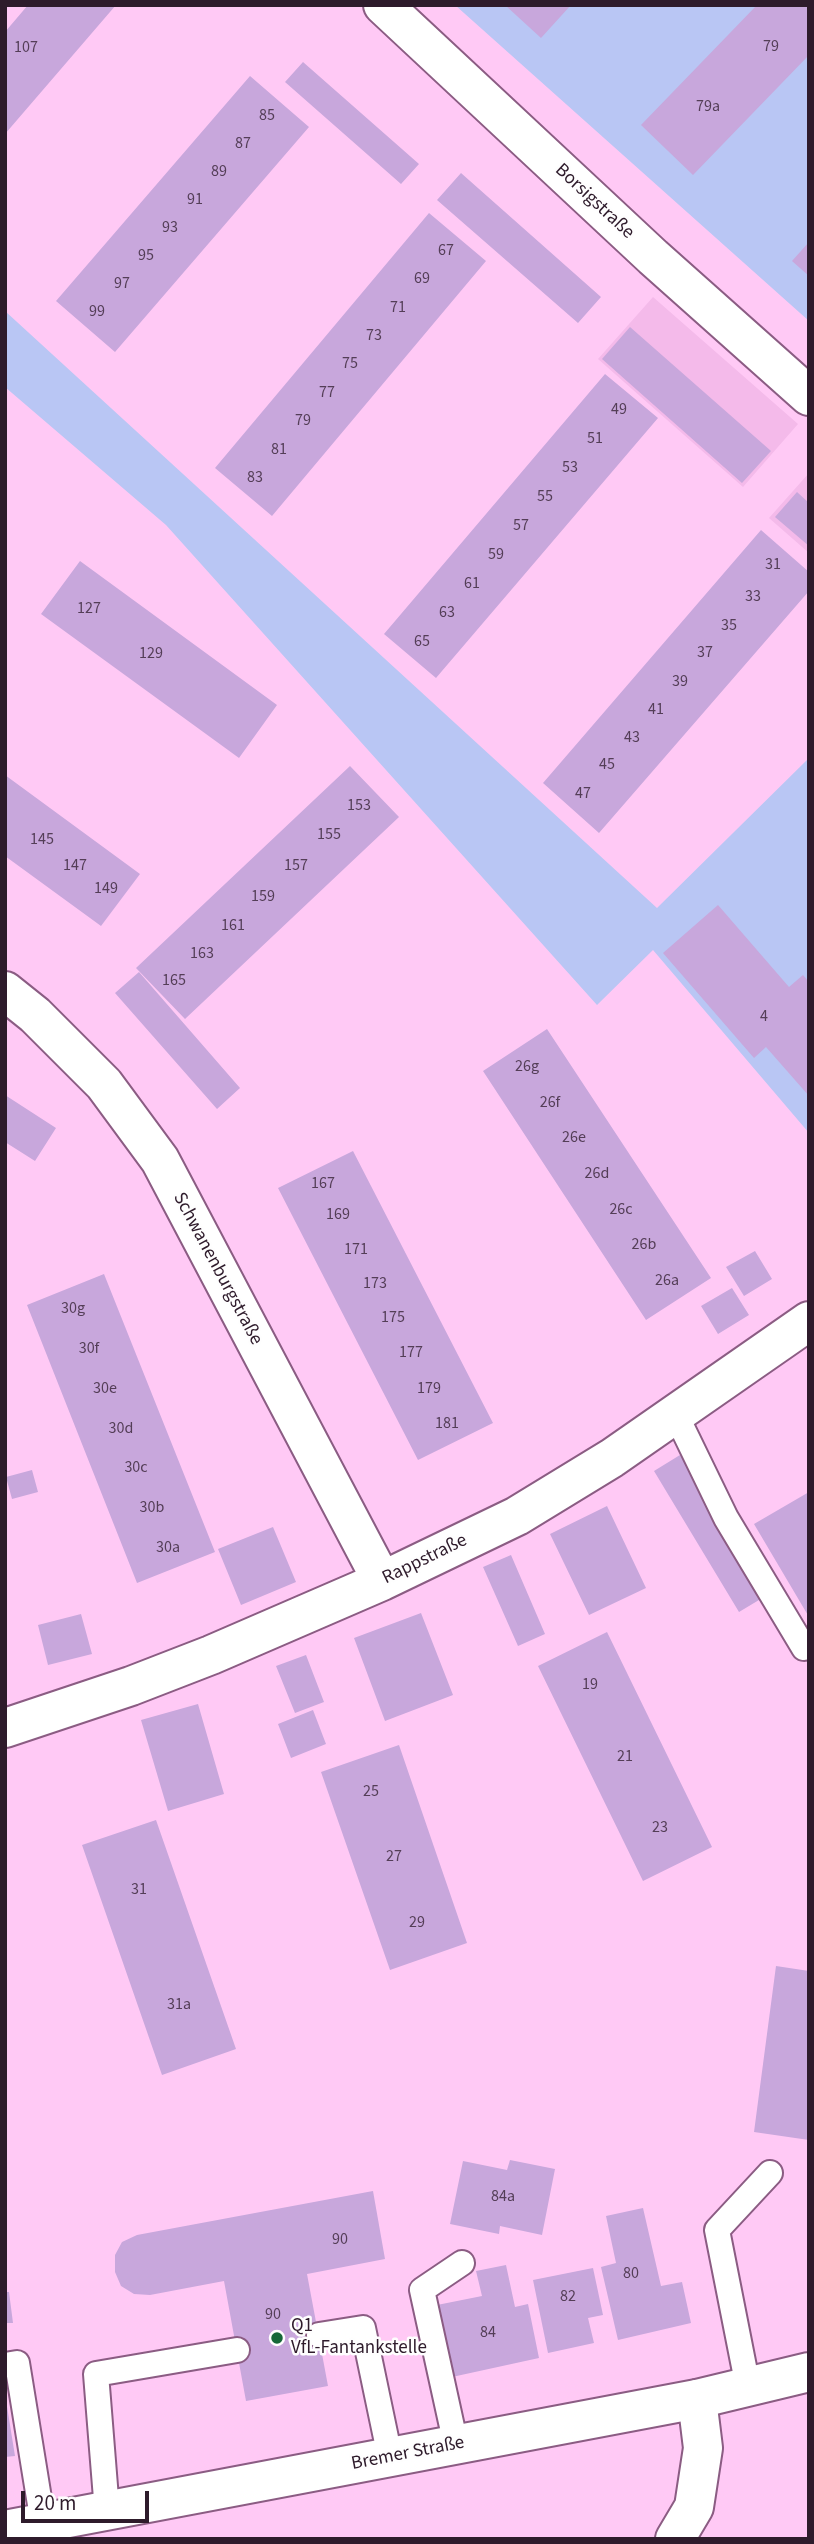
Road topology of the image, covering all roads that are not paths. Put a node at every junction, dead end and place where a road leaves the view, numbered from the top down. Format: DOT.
graph roads {
  1 [pos="383,5"];
  2 [pos="809,396"];
  3 [pos="5,991"];
  4 [pos="809,1321"];
  5 [pos="676,1415"];
  6 [pos="382,1581"];
  7 [pos="804,1648"];
  8 [pos="5,1728"];
  9 [pos="770,2172"];
  10 [pos="462,2263"];
  11 [pos="319,2335"];
  12 [pos="237,2350"];
  13 [pos="5,2365"];
  14 [pos="809,2372"];
  15 [pos="748,2387"];
  16 [pos="697,2399"];
  17 [pos="456,2445"];
  18 [pos="390,2457"];
  19 [pos="107,2511"];
  20 [pos="43,2523"];
  21 [pos="5,2530"];
  22 [pos="675,2539"];
  1 -- 2 [label="street, Borsigstraße"];
  3 -- 6 [label="street, Schwanenburgstraße"];
  4 -- 5 [label="street, Rappstraße"];
  5 -- 6 [label="street, Rappstraße"];
  5 -- 7 [label="lane"];
  6 -- 8 [label="street, Rappstraße"];
  9 -- 15 [label="lane"];
  10 -- 17 [label="lane"];
  11 -- 18 [label="lane"];
  12 -- 19 [label="lane"];
  13 -- 20 [label="lane"];
  14 -- 15 [label="street, Bremer Straße"];
  15 -- 16 [label="street, Bremer Straße"];
  16 -- 17 [label="street, Bremer Straße"];
  16 -- 22 [label="street"];
  17 -- 18 [label="street, Bremer Straße"];
  18 -- 19 [label="street, Bremer Straße"];
  19 -- 20 [label="street, Bremer Straße"];
  20 -- 21 [label="street, Bremer Straße"];
}
